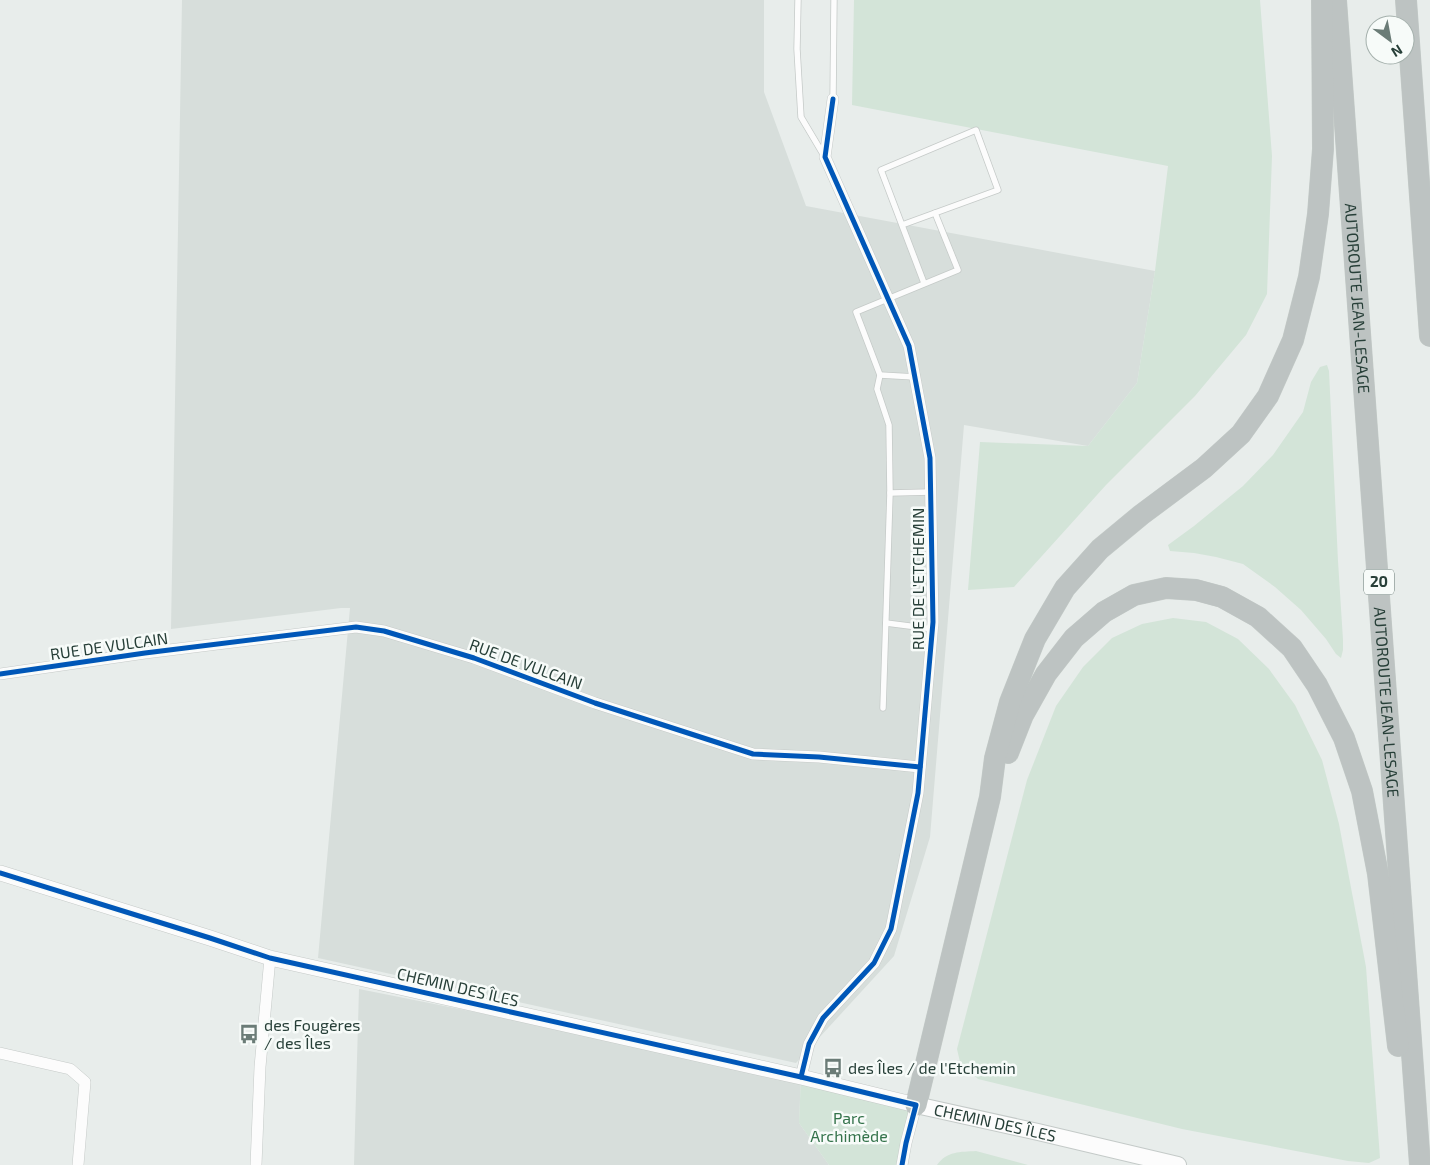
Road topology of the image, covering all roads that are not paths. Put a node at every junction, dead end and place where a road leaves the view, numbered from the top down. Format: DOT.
graph roads {
  1 [pos="798,0"];
  2 [pos="834,0"];
  3 [pos="1322,0"];
  4 [pos="1336,0"];
  5 [pos="1406,0"];
  6 [pos="1416,0"];
  7 [pos="833,99"];
  8 [pos="1430,142"];
  9 [pos="825,157"];
  10 [pos="935,213"];
  11 [pos="902,225"];
  12 [pos="924,283"];
  13 [pos="888,298"];
  14 [pos="1430,336"];
  15 [pos="880,375"];
  16 [pos="915,377"];
  17 [pos="890,492"];
  18 [pos="931,492"];
  19 [pos="886,622"];
  20 [pos="933,629"];
  21 [pos="0,674"];
  22 [pos="883,708"];
  23 [pos="920,767"];
  24 [pos="990,797"];
  25 [pos="0,873"];
  26 [pos="270,958"];
  27 [pos="0,1053"];
  28 [pos="801,1077"];
  29 [pos="916,1106"];
  30 [pos="78,1165"];
  31 [pos="256,1165"];
  32 [pos="902,1165"];
  33 [pos="1178,1165"];
  34 [pos="1412,1165"];
  35 [pos="1420,1165"];
  1 -- 9 [label="lane, RUE DE L'ETCHEMIN"];
  2 -- 7 [label="lane"];
  3 -- 24 [label="highway"];
  4 -- 35 [label="highway, AUTOROUTE JEAN-LESAGE / 20"];
  5 -- 14 [label="highway"];
  6 -- 8 [label="highway"];
  7 -- 9 [label="street"];
  9 -- 13 [label="street, RUE DE L'ETCHEMIN"];
  10 -- 11 [label="lane"];
  10 -- 11 [label="lane"];
  10 -- 12 [label="lane"];
  11 -- 12 [label="lane"];
  12 -- 13 [label="lane"];
  13 -- 15 [label="lane"];
  13 -- 16 [label="street, RUE DE L'ETCHEMIN"];
  15 -- 16 [label="lane"];
  15 -- 17 [label="lane"];
  16 -- 18 [label="street, RUE DE L'ETCHEMIN"];
  17 -- 18 [label="lane"];
  17 -- 19 [label="lane"];
  18 -- 20 [label="street, RUE DE L'ETCHEMIN"];
  19 -- 20 [label="lane"];
  19 -- 22 [label="lane"];
  20 -- 23 [label="street, RUE DE L'ETCHEMIN"];
  21 -- 23 [label="street, RUE DE VULCAIN"];
  23 -- 28 [label="street, RUE DE L'ETCHEMIN"];
  24 -- 29 [label="highway"];
  24 -- 34 [label="highway"];
  25 -- 26 [label="street, CHEMIN DES ÎLES"];
  26 -- 28 [label="street, CHEMIN DES ÎLES"];
  26 -- 31 [label="street"];
  27 -- 30 [label="street"];
  28 -- 29 [label="street, CHEMIN DES ÎLES"];
  29 -- 32 [label="street"];
  29 -- 33 [label="main road, CHEMIN DES ÎLES"];
}
